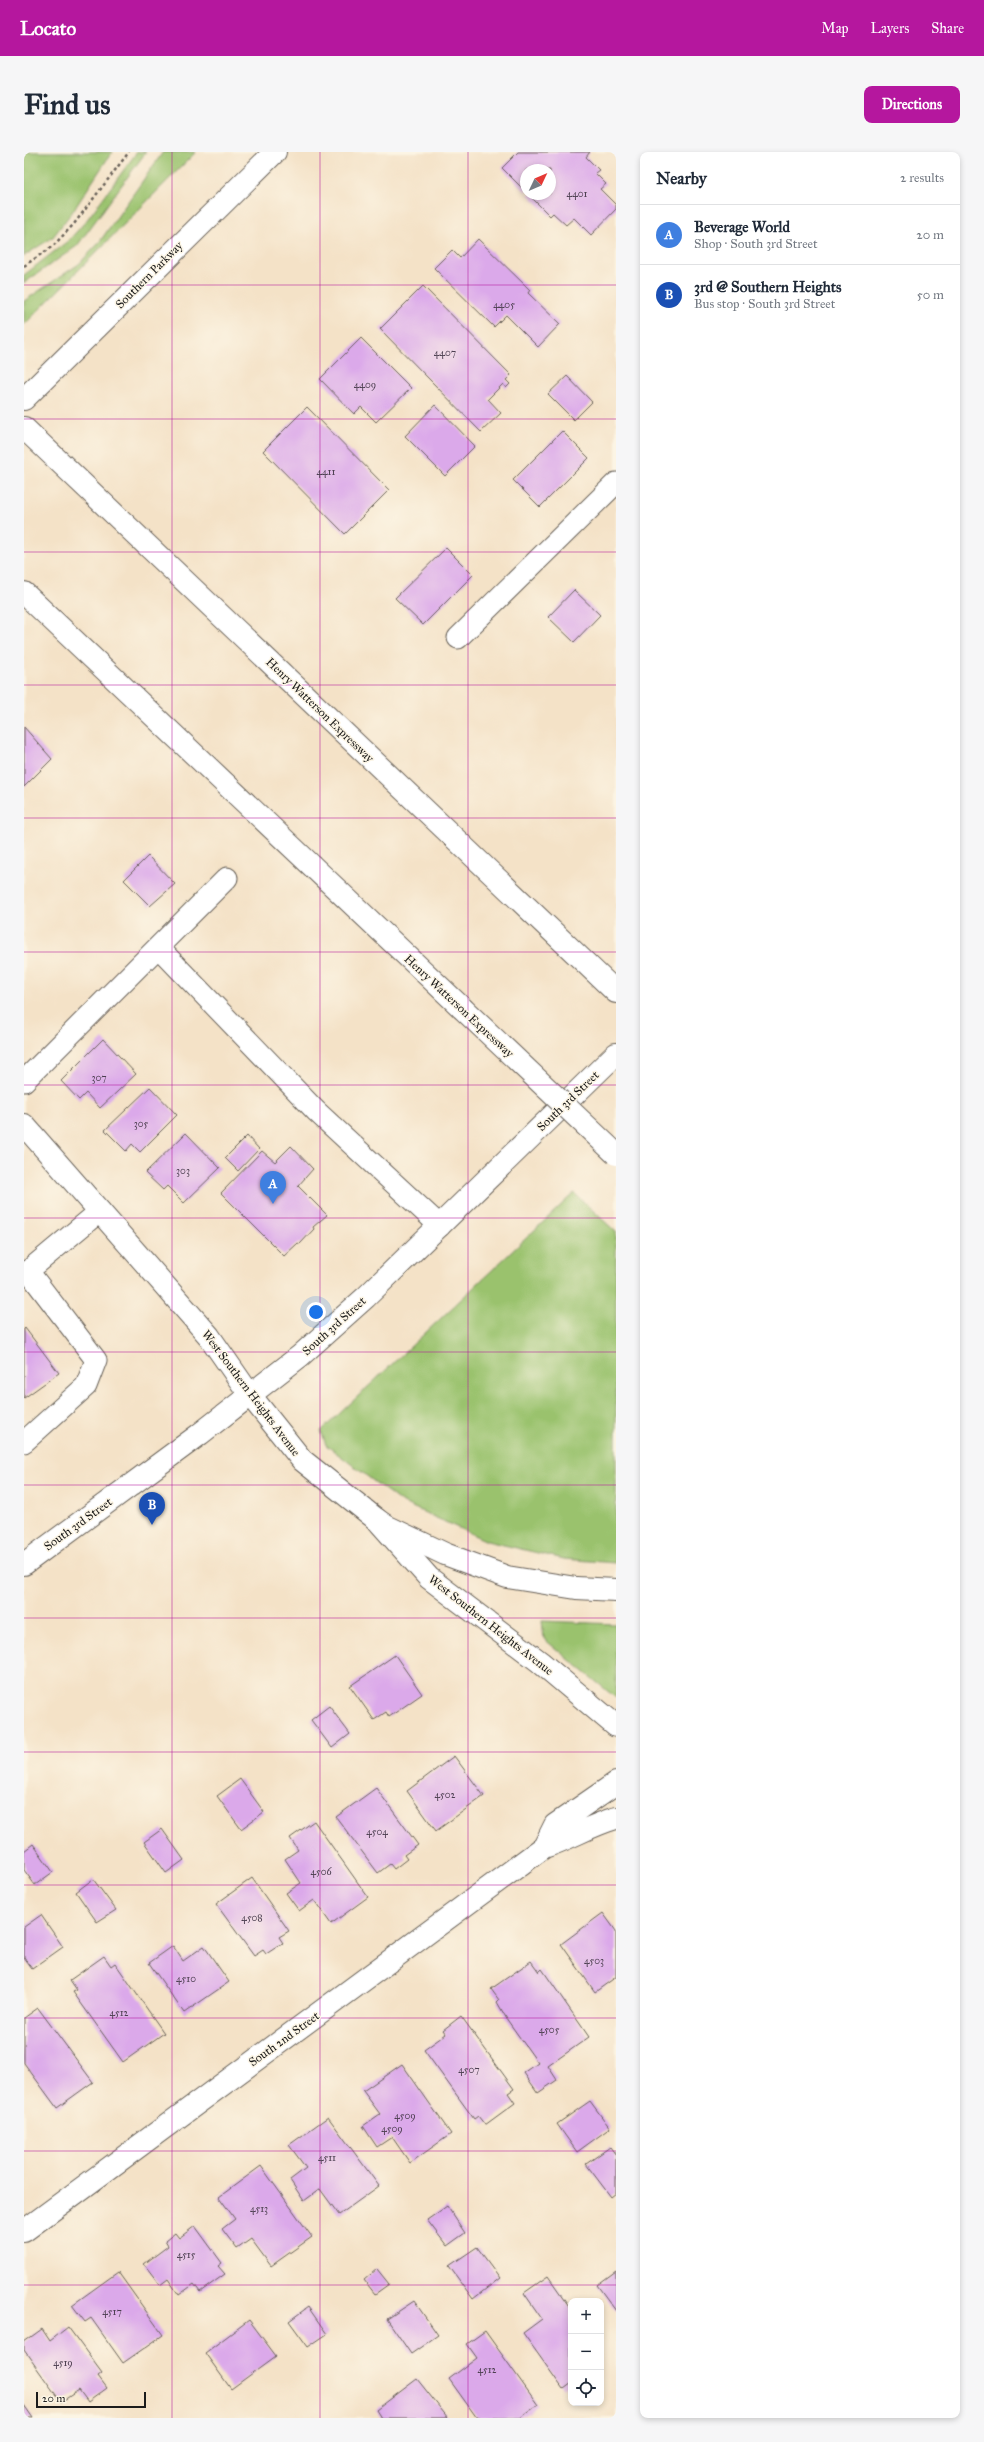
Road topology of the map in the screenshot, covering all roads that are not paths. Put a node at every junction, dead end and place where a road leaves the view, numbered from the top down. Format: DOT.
graph roads {
  1 [pos="275,152"];
  2 [pos="24,399"];
  3 [pos="24,428"];
  4 [pos="616,483"];
  5 [pos="24,593"];
  6 [pos="458,638"];
  7 [pos="227,878"];
  8 [pos="158,947"];
  9 [pos="616,992"];
  10 [pos="616,1054"];
  11 [pos="24,1081"];
  12 [pos="24,1125"];
  13 [pos="616,1154"];
  14 [pos="100,1211"];
  15 [pos="440,1226"];
  16 [pos="26,1273"];
  17 [pos="250,1395"];
  18 [pos="24,1442"];
  19 [pos="376,1519"];
  20 [pos="24,1564"];
  21 [pos="616,1590"];
  22 [pos="616,1726"];
  23 [pos="616,1783"];
  24 [pos="616,1818"];
  25 [pos="544,1847"];
  26 [pos="24,2231"];
  1 -- 2 [label="main road, Southern Parkway"];
  3 -- 9 [label="main road, Henry Watterson Expressway"];
  4 -- 6 [label="lane"];
  5 -- 13 [label="main road, Henry Watterson Expressway, bridge"];
  7 -- 8 [label="lane"];
  8 -- 11 [label="lane"];
  8 -- 15 [label="lane"];
  10 -- 15 [label="main road, South 3rd Street"];
  12 -- 14 [label="main road, West Southern Heights Avenue"];
  14 -- 16 [label="lane"];
  14 -- 17 [label="main road, West Southern Heights Avenue"];
  15 -- 17 [label="main road, South 3rd Street"];
  16 -- 18 [label="lane"];
  17 -- 19 [label="main road, West Southern Heights Avenue"];
  17 -- 20 [label="main road, South 3rd Street"];
  19 -- 21 [label="main road"];
  19 -- 22 [label="main road, West Southern Heights Avenue"];
  23 -- 25 [label="main road, South 2nd Street"];
  24 -- 25 [label="main road, South 2nd Street"];
  25 -- 26 [label="main road, South 2nd Street"];
}
